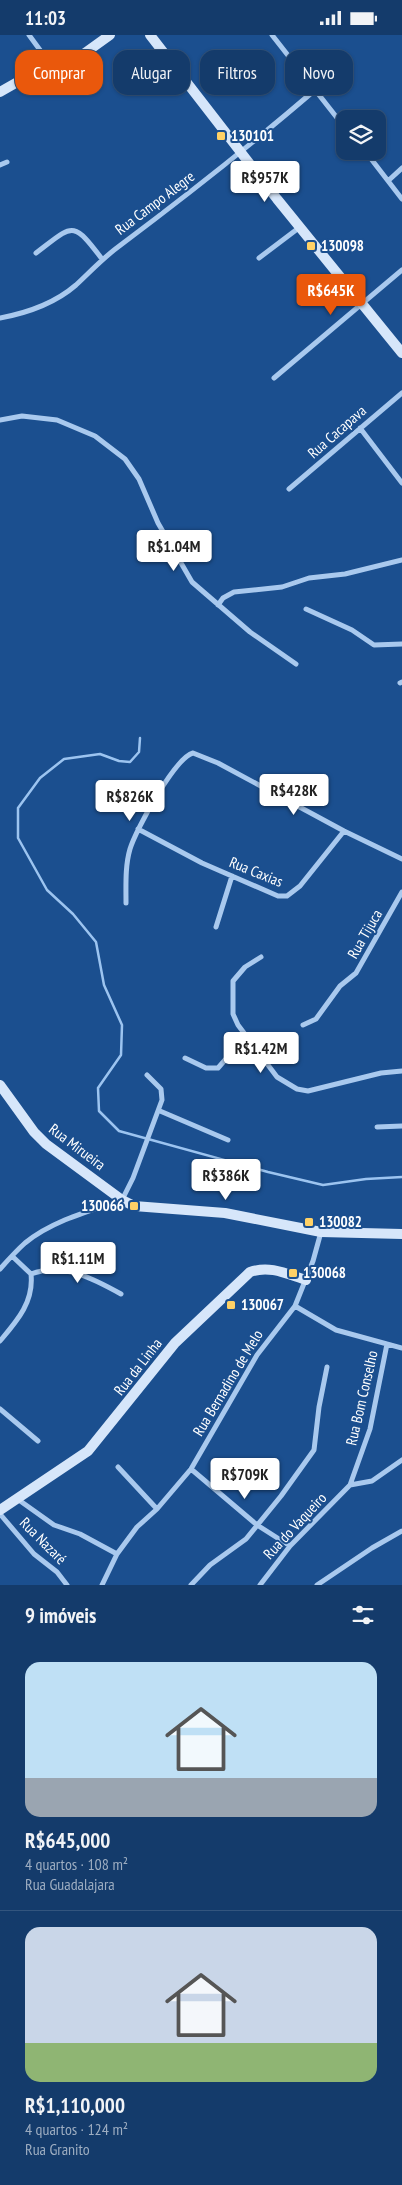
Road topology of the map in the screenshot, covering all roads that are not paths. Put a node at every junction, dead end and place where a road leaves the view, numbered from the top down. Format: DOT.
graph roads {
  1 [pos="29,35"];
  2 [pos="110,35"];
  3 [pos="150,35"];
  4 [pos="272,35"];
  5 [pos="40,50"];
  6 [pos="91,50"];
  7 [pos="285,52"];
  8 [pos="15,83"];
  9 [pos="0,92"];
  10 [pos="309,95"];
  11 [pos="319,95"];
  12 [pos="336,117"];
  13 [pos="242,152"];
  14 [pos="372,160"];
  15 [pos="6,161"];
  16 [pos="0,165"];
  17 [pos="402,168"];
  18 [pos="389,180"];
  19 [pos="402,199"];
  20 [pos="300,227"];
  21 [pos="36,253"];
  22 [pos="259,258"];
  23 [pos="102,259"];
  24 [pos="402,270"];
  25 [pos="362,303"];
  26 [pos="0,318"];
  27 [pos="402,353"];
  28 [pos="274,378"];
  29 [pos="402,393"];
  30 [pos="0,420"];
  31 [pos="360,428"];
  32 [pos="402,483"];
  33 [pos="289,489"];
  34 [pos="402,560"];
  35 [pos="218,605"];
  36 [pos="306,609"];
  37 [pos="402,643"];
  38 [pos="296,664"];
  39 [pos="138,829"];
  40 [pos="344,831"];
  41 [pos="402,859"];
  42 [pos="232,877"];
  43 [pos="402,892"];
  44 [pos="126,903"];
  45 [pos="216,927"];
  46 [pos="260,957"];
  47 [pos="303,1025"];
  48 [pos="246,1036"];
  49 [pos="185,1058"];
  50 [pos="402,1071"];
  51 [pos="147,1075"];
  52 [pos="0,1085"];
  53 [pos="160,1111"];
  54 [pos="402,1125"];
  55 [pos="377,1127"];
  56 [pos="228,1140"];
  57 [pos="122,1200"];
  58 [pos="321,1232"];
  59 [pos="402,1234"];
  60 [pos="12,1256"];
  61 [pos="0,1269"];
  62 [pos="32,1274"];
  63 [pos="306,1280"];
  64 [pos="122,1294"];
  65 [pos="295,1306"];
  66 [pos="0,1341"];
  67 [pos="387,1344"];
  68 [pos="402,1348"];
  69 [pos="327,1367"];
  70 [pos="0,1409"];
  71 [pos="38,1441"];
  72 [pos="402,1460"];
  73 [pos="118,1467"];
  74 [pos="191,1469"];
  75 [pos="350,1485"];
  76 [pos="16,1498"];
  77 [pos="157,1509"];
  78 [pos="0,1510"];
  79 [pos="0,1515"];
  80 [pos="257,1525"];
  81 [pos="402,1531"];
  82 [pos="290,1546"];
  83 [pos="117,1554"];
  84 [pos="67,1585"];
  85 [pos="102,1585"];
  86 [pos="191,1585"];
  87 [pos="260,1585"];
  88 [pos="317,1585"];
  1 -- 5 [label="street"];
  2 -- 6 [label="street"];
  3 -- 13 [label="street"];
  4 -- 7 [label="street"];
  8 -- 9 [label="street"];
  10 -- 13 [label="street, Rua Campo Alegre"];
  11 -- 12 [label="street"];
  13 -- 20 [label="street"];
  13 -- 23 [label="street, Rua Campo Alegre"];
  14 -- 18 [label="street"];
  15 -- 16 [label="street"];
  17 -- 18 [label="street"];
  18 -- 19 [label="street"];
  20 -- 22 [label="street"];
  20 -- 25 [label="street"];
  21 -- 23 [label="street"];
  23 -- 26 [label="street, Rua Campo Alegre"];
  24 -- 25 [label="street"];
  25 -- 27 [label="street"];
  25 -- 28 [label="street"];
  29 -- 31 [label="street, Rua Cacapava"];
  30 -- 35 [label="street"];
  31 -- 32 [label="street"];
  31 -- 33 [label="street, Rua Cacapava"];
  34 -- 35 [label="street"];
  35 -- 38 [label="street"];
  36 -- 37 [label="street"];
  39 -- 40 [label="street"];
  39 -- 42 [label="street, Rua Caxias"];
  39 -- 44 [label="street"];
  40 -- 41 [label="street"];
  40 -- 42 [label="street, Rua Caxias"];
  42 -- 45 [label="street"];
  43 -- 47 [label="street, Rua Tijuca"];
  46 -- 48 [label="street"];
  48 -- 49 [label="street"];
  48 -- 50 [label="street"];
  51 -- 53 [label="street"];
  52 -- 57 [label="street, Rua Mirueira"];
  53 -- 56 [label="street"];
  53 -- 57 [label="street"];
  54 -- 55 [label="street"];
  57 -- 58 [label="street"];
  57 -- 60 [label="street"];
  58 -- 59 [label="street"];
  58 -- 63 [label="street, Rua Bernadino de Melo"];
  60 -- 61 [label="street"];
  60 -- 62 [label="street"];
  62 -- 64 [label="street"];
  62 -- 66 [label="street"];
  63 -- 65 [label="street, Rua Bernadino de Melo"];
  63 -- 76 [label="street, Rua da Linha"];
  65 -- 67 [label="street"];
  65 -- 74 [label="street, Rua Bernadino de Melo"];
  67 -- 68 [label="street"];
  67 -- 75 [label="street, Rua Bom Conselho"];
  69 -- 80 [label="street"];
  70 -- 71 [label="street"];
  72 -- 75 [label="street"];
  73 -- 77 [label="street"];
  74 -- 77 [label="street, Rua Bernadino de Melo"];
  74 -- 80 [label="street"];
  75 -- 82 [label="street, Rua do Vaqueiro"];
  76 -- 78 [label="street, Rua da Linha"];
  76 -- 83 [label="street"];
  77 -- 83 [label="street, Rua Bernadino de Melo"];
  79 -- 84 [label="street, Rua Nazaré"];
  80 -- 82 [label="street"];
  80 -- 86 [label="street"];
  81 -- 88 [label="street"];
  82 -- 87 [label="street, Rua do Vaqueiro"];
  83 -- 85 [label="street, Rua Bernadino de Melo"];
}
